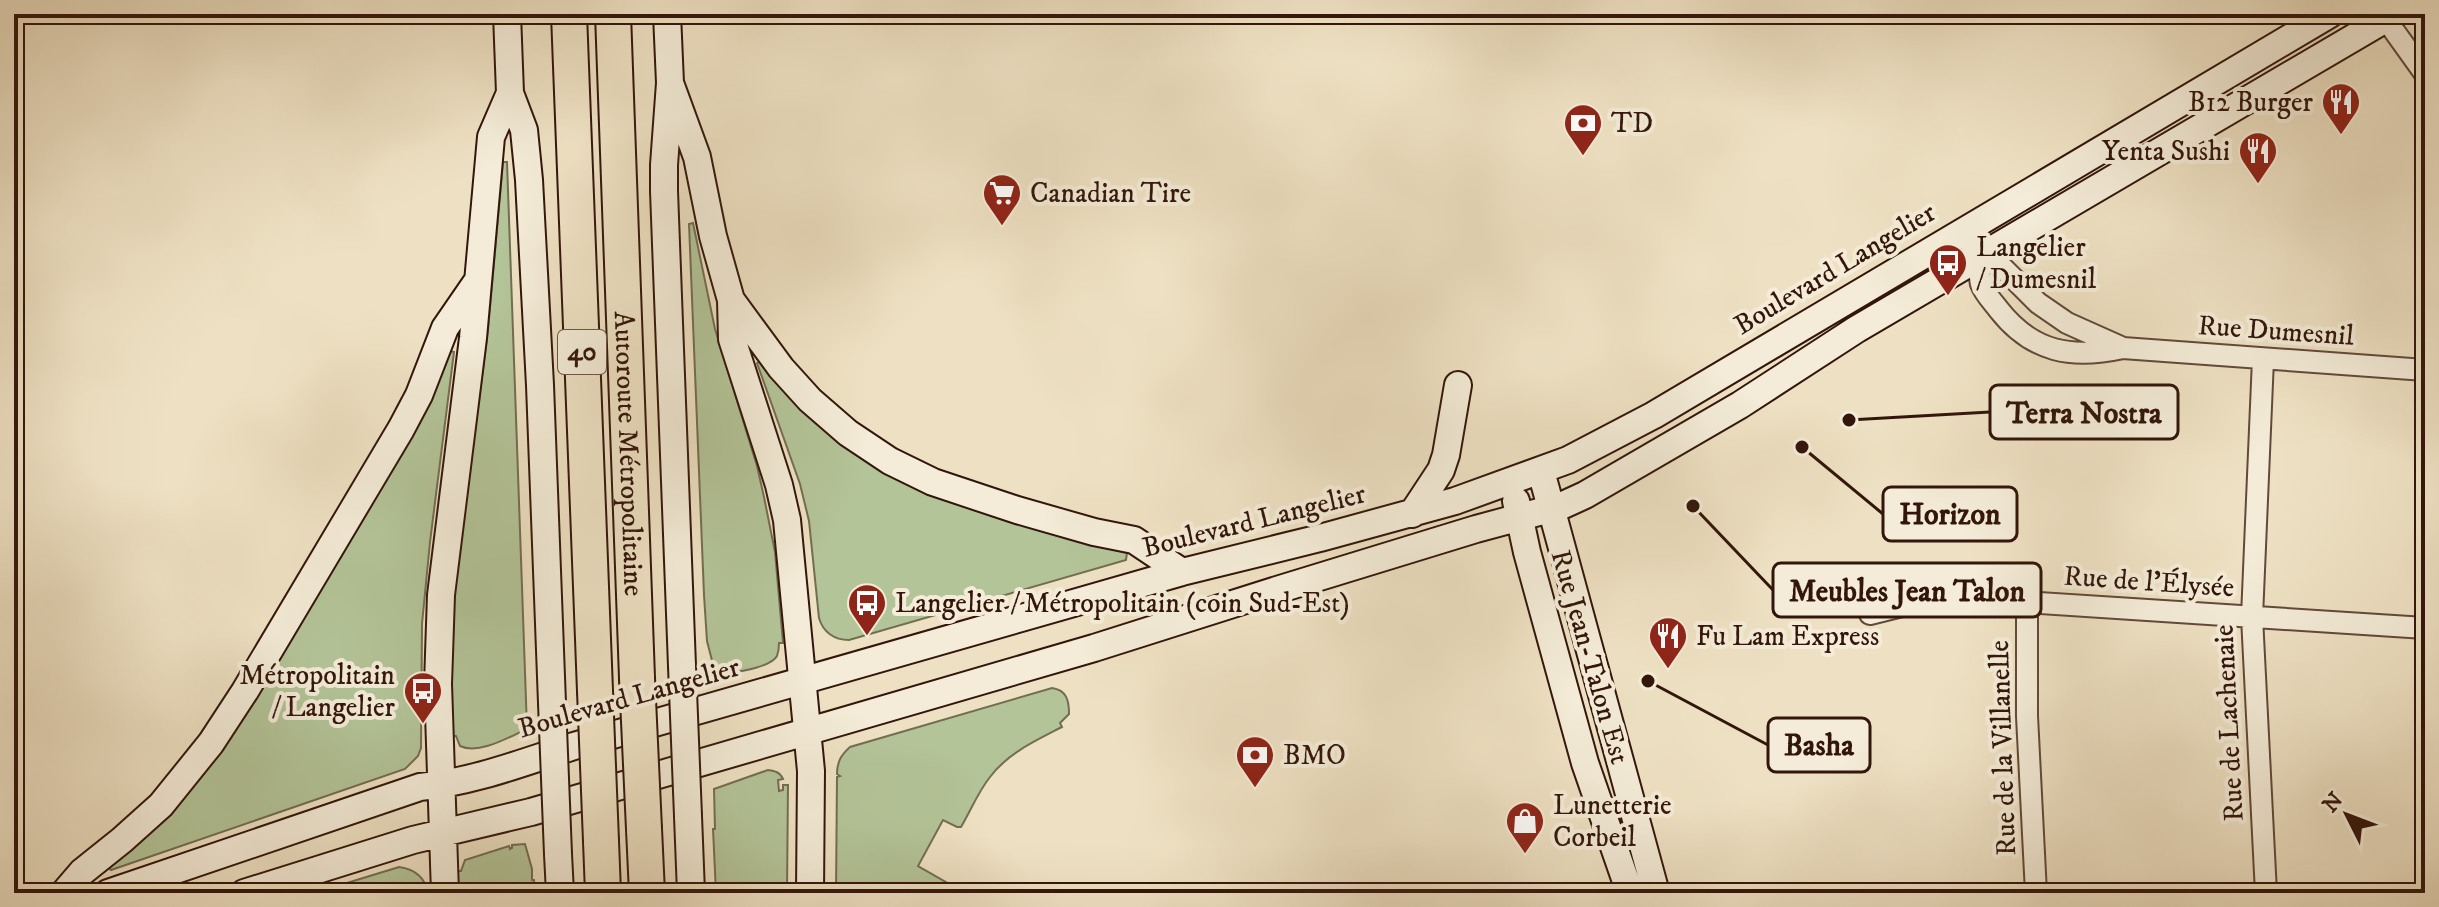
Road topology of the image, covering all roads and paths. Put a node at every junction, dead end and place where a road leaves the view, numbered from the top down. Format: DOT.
graph roads {
  1 [pos="507,14"];
  2 [pos="569,14"];
  3 [pos="613,14"];
  4 [pos="667,14"];
  5 [pos="2330,14"];
  6 [pos="2387,16"];
  7 [pos="2425,74"];
  8 [pos="670,83"];
  9 [pos="510,93"];
  10 [pos="1962,231"];
  11 [pos="1978,258"];
  12 [pos="478,280"];
  13 [pos="731,300"];
  14 [pos="2123,348"];
  15 [pos="2263,359"];
  16 [pos="2425,370"];
  17 [pos="1458,385"];
  18 [pos="1541,471"];
  19 [pos="1512,482"];
  20 [pos="1551,509"];
  21 [pos="1412,514"];
  22 [pos="1520,518"];
  23 [pos="1182,572"];
  24 [pos="2027,602"];
  25 [pos="1870,614"];
  26 [pos="2252,617"];
  27 [pos="2425,628"];
  28 [pos="803,680"];
  29 [pos="807,732"];
  30 [pos="442,785"];
  31 [pos="443,833"];
  32 [pos="64,893"];
  33 [pos="108,893"];
  34 [pos="244,893"];
  35 [pos="445,893"];
  36 [pos="560,893"];
  37 [pos="603,893"];
  38 [pos="647,893"];
  39 [pos="691,893"];
  40 [pos="810,893"];
  41 [pos="1630,893"];
  42 [pos="1656,893"];
  43 [pos="2036,893"];
  44 [pos="2266,893"];
  1 -- 9 [label="main road"];
  2 -- 37 [label="highway, Autoroute Métropolitaine / 40, bridge"];
  3 -- 38 [label="highway, Autoroute Métropolitaine / 40, bridge"];
  4 -- 8 [label="main road"];
  5 -- 10 [label="main road, Boulevard Langelier"];
  6 -- 7 [label="street"];
  6 -- 11 [label="main road"];
  8 -- 13 [label="main road"];
  8 -- 39 [label="main road, bridge"];
  9 -- 12 [label="main road"];
  9 -- 36 [label="main road, bridge"];
  10 -- 11 [label="street, Rue Dumesnil"];
  10 -- 18 [label="main road, Boulevard Langelier"];
  11 -- 14 [label="street, Rue Dumesnil"];
  11 -- 14 [label="street, Rue Dumesnil"];
  11 -- 20 [label="main road"];
  12 -- 30 [label="main road"];
  12 -- 32 [label="main road"];
  13 -- 23 [label="main road"];
  13 -- 28 [label="main road"];
  14 -- 15 [label="street, Rue Dumesnil"];
  15 -- 16 [label="street, Rue Dumesnil"];
  15 -- 26 [label="street, Rue de Lachenaie"];
  17 -- 21 [label="main road"];
  18 -- 19 [label="main road, Boulevard Langelier"];
  18 -- 20 [label="main road, Rue Jean-Talon Est"];
  19 -- 21 [label="main road, Boulevard Langelier"];
  19 -- 22 [label="main road, Rue Jean-Talon Est"];
  20 -- 22 [label="main road"];
  20 -- 42 [label="main road, Rue Jean-Talon Est"];
  21 -- 23 [label="main road, Boulevard Langelier"];
  22 -- 29 [label="main road"];
  22 -- 41 [label="main road, Rue Jean-Talon Est"];
  23 -- 28 [label="main road, Boulevard Langelier"];
  24 -- 25 [label="street, Rue de l'Élysée"];
  24 -- 26 [label="street, Rue de l'Élysée"];
  24 -- 43 [label="street, Rue de la Villanelle"];
  26 -- 27 [label="street, Rue de l'Élysée"];
  26 -- 44 [label="street, Rue de Lachenaie"];
  28 -- 29 [label="main road"];
  28 -- 30 [label="main road, Boulevard Langelier"];
  29 -- 31 [label="main road"];
  29 -- 40 [label="main road"];
  30 -- 31 [label="main road"];
  30 -- 33 [label="main road, Boulevard Langelier"];
  31 -- 34 [label="main road"];
  31 -- 35 [label="main road"];
}
